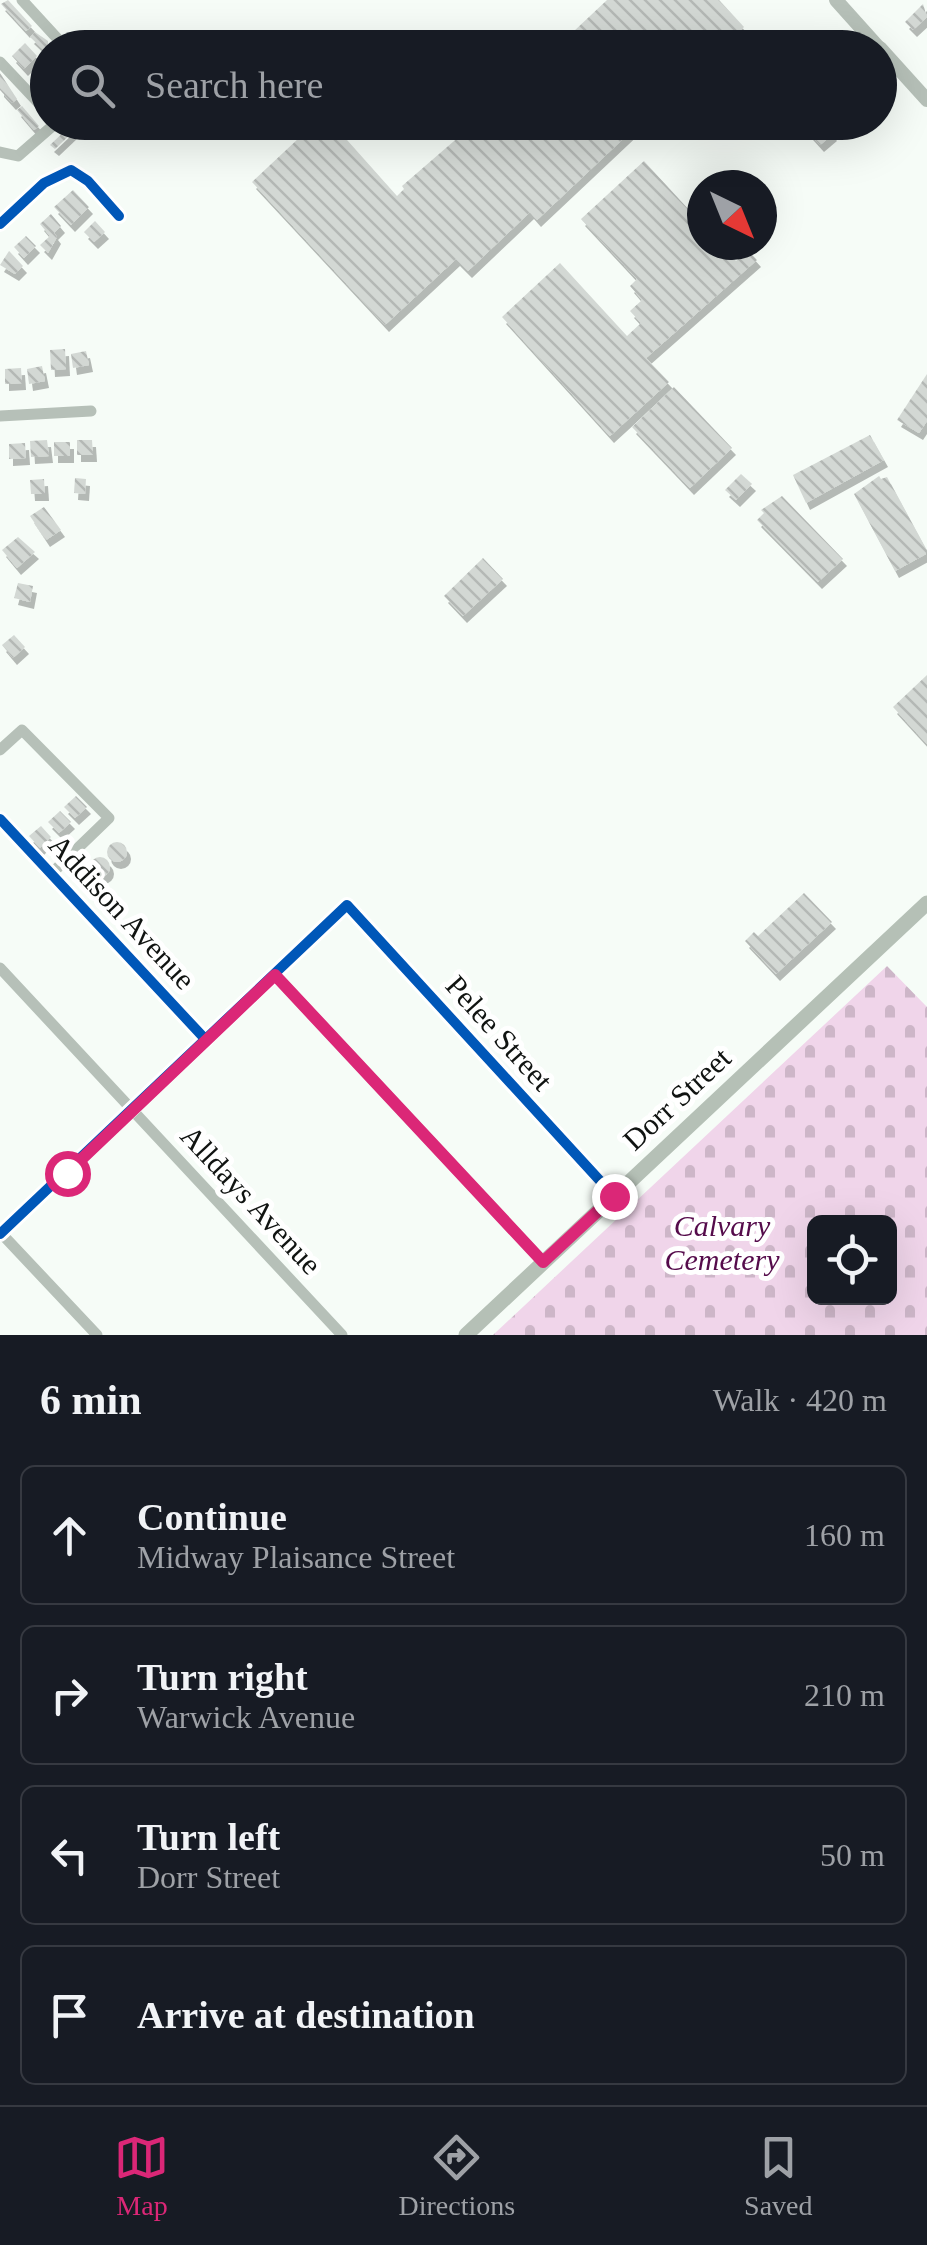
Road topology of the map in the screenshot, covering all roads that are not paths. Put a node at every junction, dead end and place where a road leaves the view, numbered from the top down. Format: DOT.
graph roads {
  1 [pos="22,0"];
  2 [pos="836,0"];
  3 [pos="50,30"];
  4 [pos="863,30"];
  5 [pos="0,62"];
  6 [pos="897,68"];
  7 [pos="30,94"];
  8 [pos="927,100"];
  9 [pos="37,140"];
  10 [pos="0,152"];
  11 [pos="119,216"];
  12 [pos="0,224"];
  13 [pos="92,411"];
  14 [pos="0,416"];
  15 [pos="0,750"];
  16 [pos="0,819"];
  17 [pos="51,874"];
  18 [pos="927,903"];
  19 [pos="0,968"];
  20 [pos="275,975"];
  21 [pos="206,1040"];
  22 [pos="133,1110"];
  23 [pos="614,1196"];
  24 [pos="0,1233"];
  25 [pos="543,1262"];
  26 [pos="97,1335"];
  27 [pos="342,1335"];
  28 [pos="466,1335"];
  1 -- 3 [label="street"];
  2 -- 4 [label="street"];
  5 -- 7 [label="street"];
  6 -- 8 [label="street"];
  9 -- 10 [label="street"];
  11 -- 12 [label="street"];
  13 -- 14 [label="street"];
  15 -- 17 [label="street"];
  16 -- 17 [label="street, Addison Avenue"];
  17 -- 21 [label="street, Addison Avenue"];
  18 -- 23 [label="main road, Dorr Street"];
  19 -- 22 [label="street, Alldays Avenue"];
  20 -- 21 [label="street"];
  20 -- 23 [label="street, Pelee Street"];
  20 -- 25 [label="street"];
  21 -- 22 [label="street"];
  22 -- 24 [label="street"];
  22 -- 27 [label="street, Alldays Avenue"];
  23 -- 25 [label="main road, Dorr Street"];
  24 -- 26 [label="street"];
  25 -- 28 [label="main road, Dorr Street"];
}
